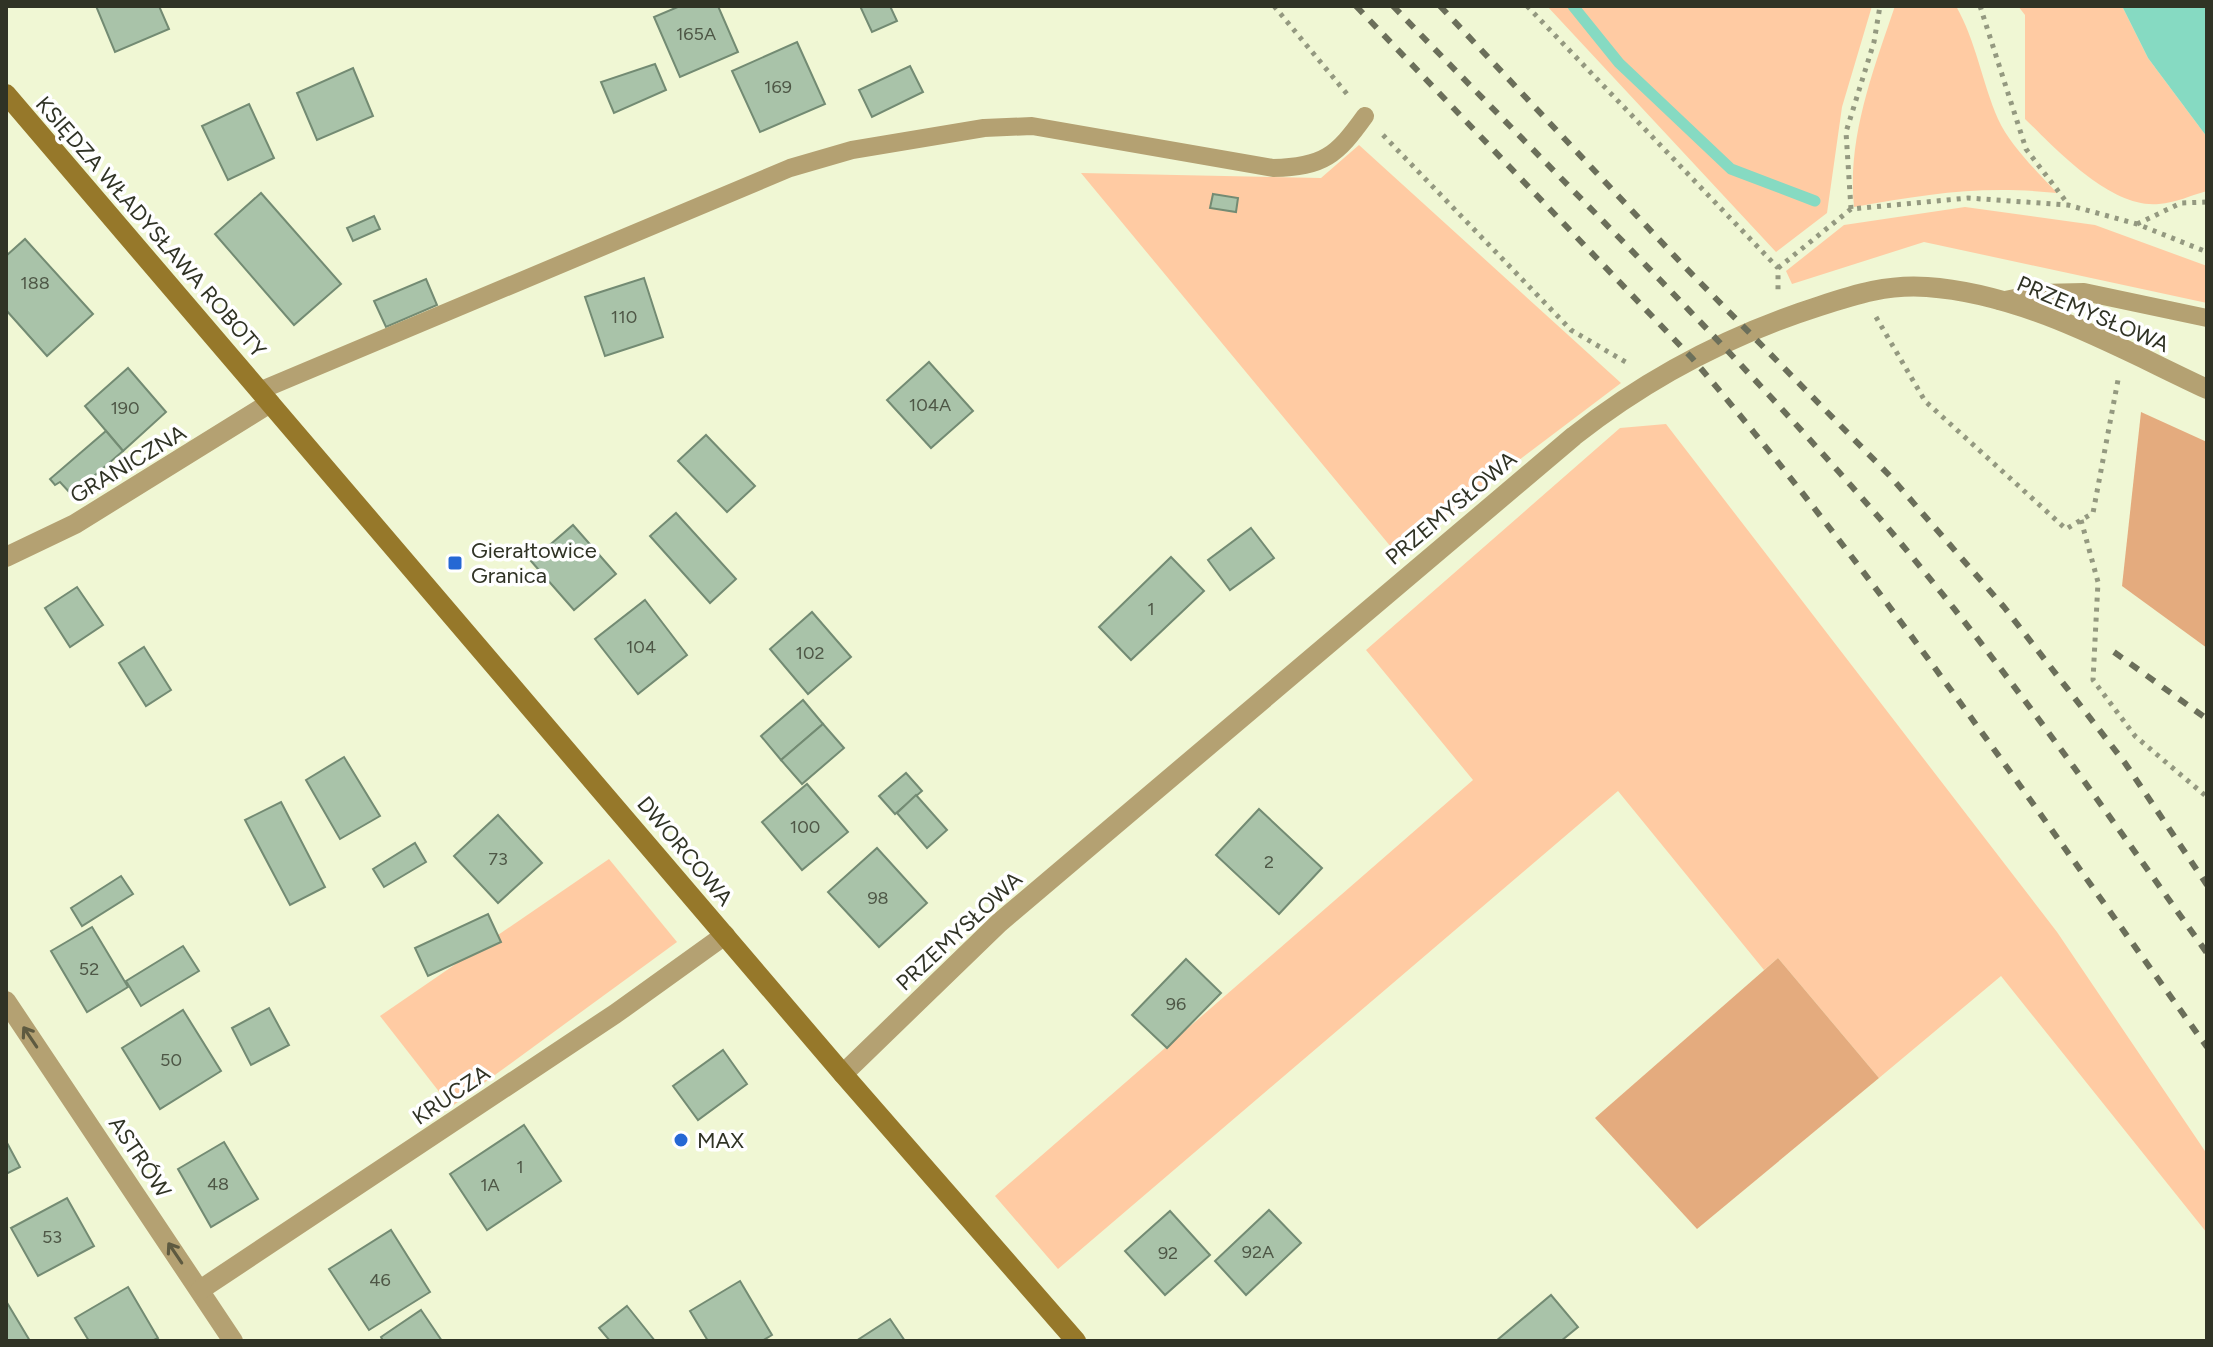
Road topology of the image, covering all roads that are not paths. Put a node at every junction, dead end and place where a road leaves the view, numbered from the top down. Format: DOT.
graph roads {
  1 [pos="6,94"];
  2 [pos="1365,116"];
  3 [pos="2000,301"];
  4 [pos="2207,318"];
  5 [pos="2207,389"];
  6 [pos="265,397"];
  7 [pos="6,557"];
  8 [pos="725,935"];
  9 [pos="6,1001"];
  10 [pos="843,1074"];
  11 [pos="200,1290"];
  12 [pos="233,1341"];
  13 [pos="1076,1341"];
  1 -- 6 [label="main road, KSIĘDZA WŁADYSŁAWA ROBOTY"];
  2 -- 6 [label="lane"];
  3 -- 4 [label="lane"];
  3 -- 5 [label="street, PRZEMYSŁOWA"];
  3 -- 10 [label="street, PRZEMYSŁOWA"];
  6 -- 7 [label="street, GRANICZNA"];
  6 -- 8 [label="main road, DWORCOWA"];
  8 -- 10 [label="main road, DWORCOWA"];
  8 -- 11 [label="street, KRUCZA"];
  11 -- 9 [label="street, ASTRÓW, one-way"];
  10 -- 13 [label="main road, DWORCOWA"];
  11 -- 12 [label="street, ASTRÓW"];
}
